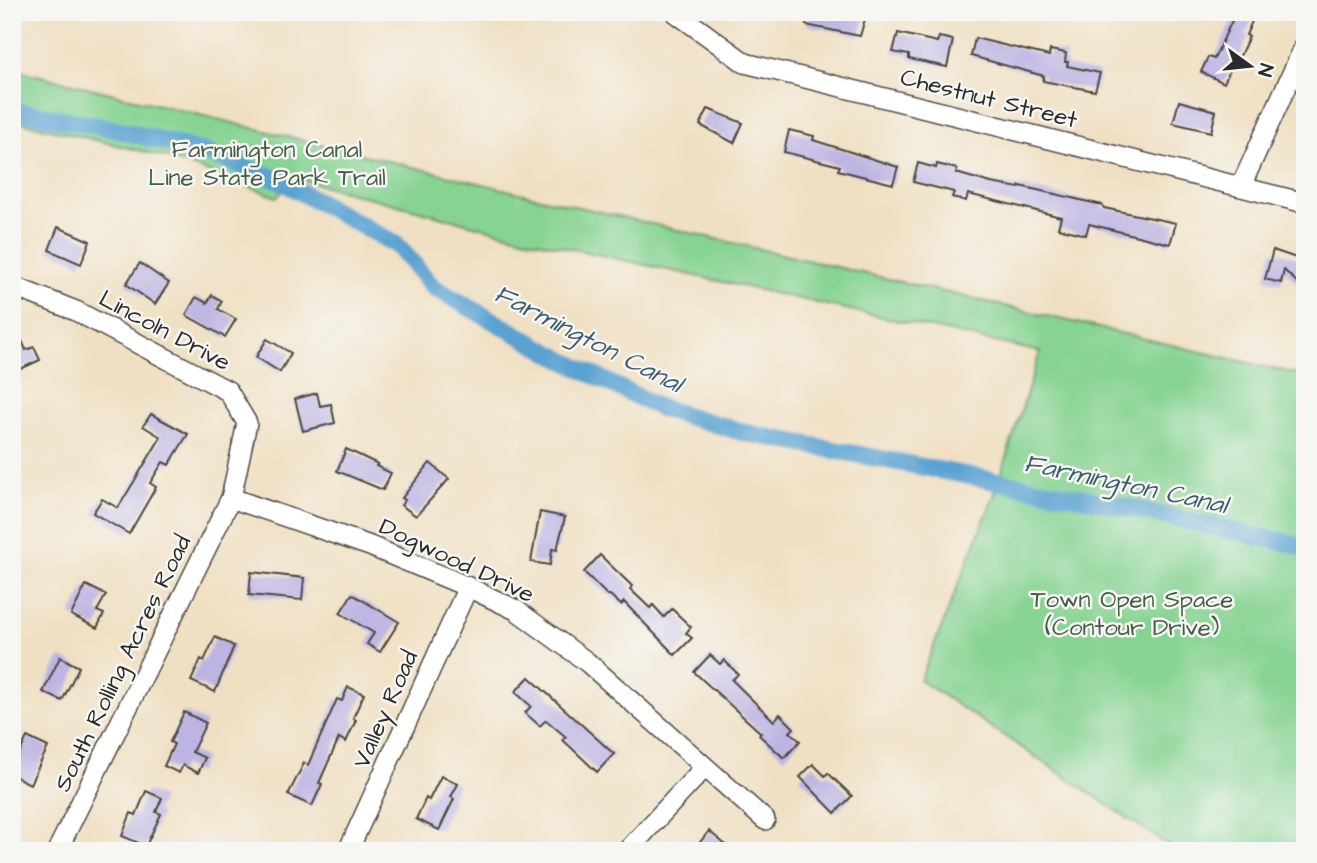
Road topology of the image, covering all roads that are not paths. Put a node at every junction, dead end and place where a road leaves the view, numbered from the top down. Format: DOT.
graph roads {
  1 [pos="675,12"];
  2 [pos="1305,45"];
  3 [pos="1241,186"];
  4 [pos="1305,203"];
  5 [pos="12,286"];
  6 [pos="230,498"];
  7 [pos="468,587"];
  8 [pos="704,768"];
  9 [pos="765,820"];
  10 [pos="57,851"];
  11 [pos="348,851"];
  12 [pos="627,851"];
  1 -- 3 [label="street, Chestnut Street"];
  2 -- 3 [label="street"];
  3 -- 4 [label="street, Chestnut Street"];
  5 -- 6 [label="street, Lincoln Drive"];
  6 -- 7 [label="street, Dogwood Drive"];
  6 -- 10 [label="street, South Rolling Acres Road"];
  7 -- 8 [label="street, Dogwood Drive"];
  7 -- 11 [label="street, Valley Road"];
  8 -- 9 [label="street, Dogwood Drive"];
  8 -- 12 [label="street"];
}
